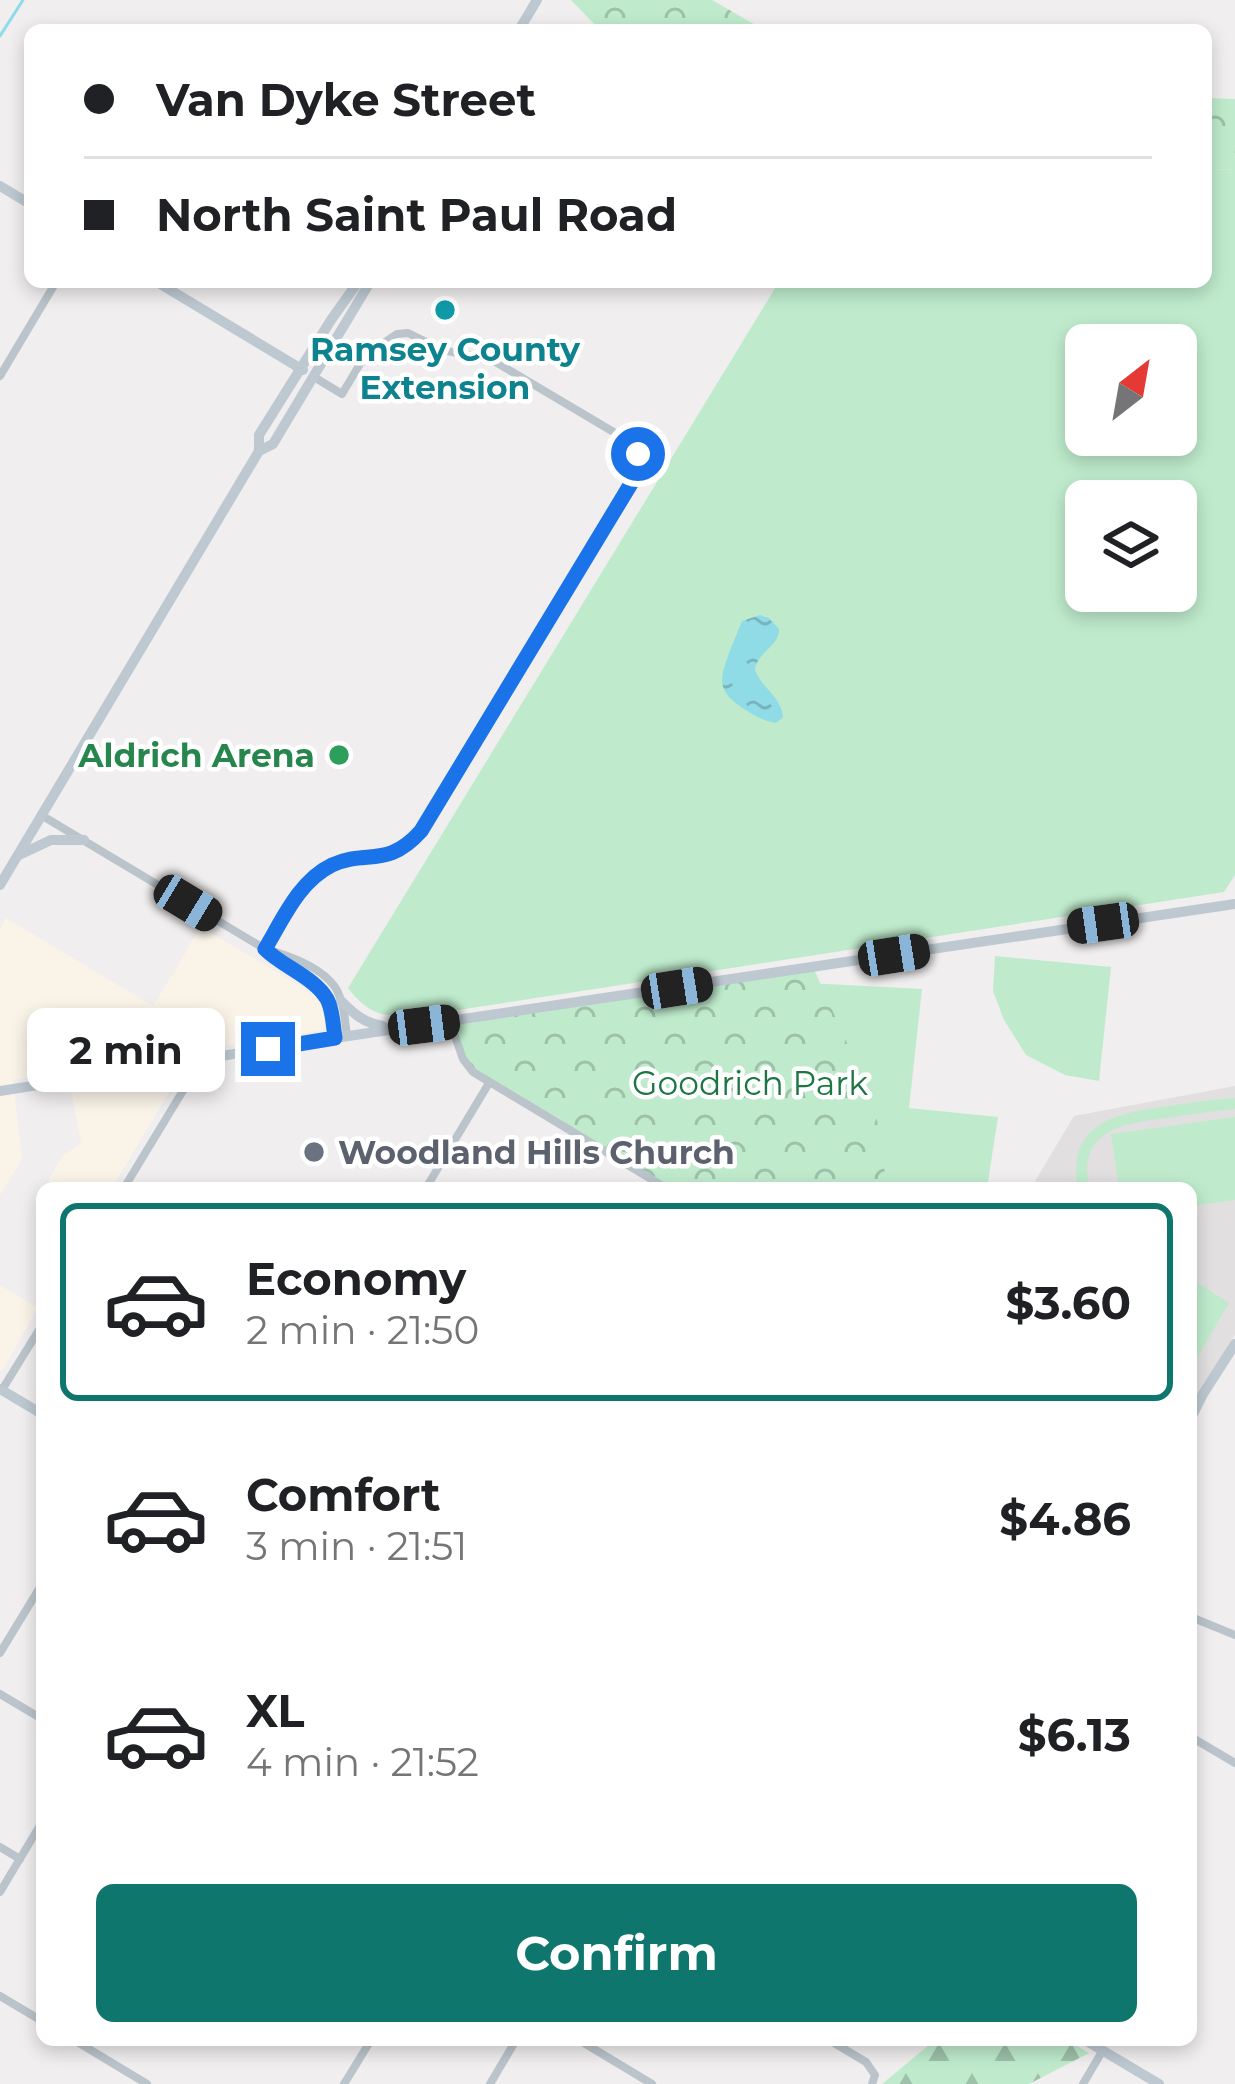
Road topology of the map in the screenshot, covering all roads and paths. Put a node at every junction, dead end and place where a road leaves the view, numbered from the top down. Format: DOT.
graph roads {
  1 [pos="52,288"];
  2 [pos="167,288"];
  3 [pos="354,288"];
  4 [pos="366,288"];
  5 [pos="300,368"];
  6 [pos="0,376"];
  7 [pos="314,376"];
  8 [pos="260,451"];
  9 [pos="41,815"];
  10 [pos="83,841"];
  11 [pos="16,857"];
  12 [pos="0,885"];
  13 [pos="1235,904"];
  14 [pos="265,949"];
  15 [pos="341,1001"];
  16 [pos="450,1022"];
  17 [pos="398,1029"];
  18 [pos="341,1037"];
  19 [pos="202,1059"];
  20 [pos="489,1083"];
  21 [pos="0,1091"];
  22 [pos="128,1182"];
  23 [pos="430,1182"];
  24 [pos="656,1182"];
  25 [pos="36,1335"];
  26 [pos="1235,1344"];
  27 [pos="1,1391"];
  28 [pos="1197,1406"];
  29 [pos="36,1411"];
  30 [pos="36,1594"];
  31 [pos="1197,1619"];
  32 [pos="1235,1635"];
  33 [pos="0,1653"];
  34 [pos="0,1694"];
  35 [pos="36,1716"];
  36 [pos="1197,1741"];
  37 [pos="1235,1763"];
  38 [pos="36,1832"];
  39 [pos="0,1847"];
  40 [pos="20,1859"];
  41 [pos="0,1892"];
  42 [pos="0,1996"];
  43 [pos="36,2017"];
  44 [pos="84,2046"];
  45 [pos="367,2046"];
  46 [pos="512,2046"];
  47 [pos="589,2046"];
  48 [pos="839,2046"];
  49 [pos="1096,2046"];
  50 [pos="1103,2050"];
  51 [pos="874,2080"];
  52 [pos="147,2084"];
  53 [pos="344,2084"];
  54 [pos="490,2084"];
  55 [pos="652,2084"];
  56 [pos="1083,2084"];
  57 [pos="1159,2084"];
  1 -- 6 [label="street"];
  2 -- 5 [label="street"];
  3 -- 5 [label="street"];
  4 -- 7 [label="street"];
  5 -- 7 [label="street"];
  5 -- 8 [label="street"];
  7 -- 8 [label="street"];
  7 -- 14 [label="street"];
  8 -- 9 [label="street"];
  9 -- 10 [label="street"];
  9 -- 11 [label="street"];
  10 -- 11 [label="street"];
  10 -- 14 [label="street"];
  11 -- 12 [label="street"];
  13 -- 16 [label="street"];
  14 -- 15 [label="street"];
  14 -- 18 [label="street"];
  15 -- 17 [label="street"];
  15 -- 18 [label="street"];
  16 -- 17 [label="street"];
  16 -- 20 [label="street"];
  17 -- 18 [label="street"];
  18 -- 19 [label="street"];
  19 -- 21 [label="street"];
  19 -- 22 [label="street"];
  20 -- 23 [label="street"];
  20 -- 24 [label="street"];
  25 -- 27 [label="street"];
  26 -- 28 [label="street"];
  27 -- 29 [label="street"];
  30 -- 33 [label="street"];
  31 -- 32 [label="street"];
  34 -- 35 [label="street"];
  36 -- 37 [label="street"];
  38 -- 40 [label="street"];
  39 -- 40 [label="street"];
  40 -- 41 [label="street"];
  42 -- 43 [label="street"];
  44 -- 52 [label="street"];
  45 -- 53 [label="street"];
  46 -- 54 [label="street"];
  47 -- 55 [label="street"];
  48 -- 51 [label="street"];
  49 -- 50 [label="street"];
  50 -- 56 [label="street"];
  50 -- 57 [label="street"];
}
